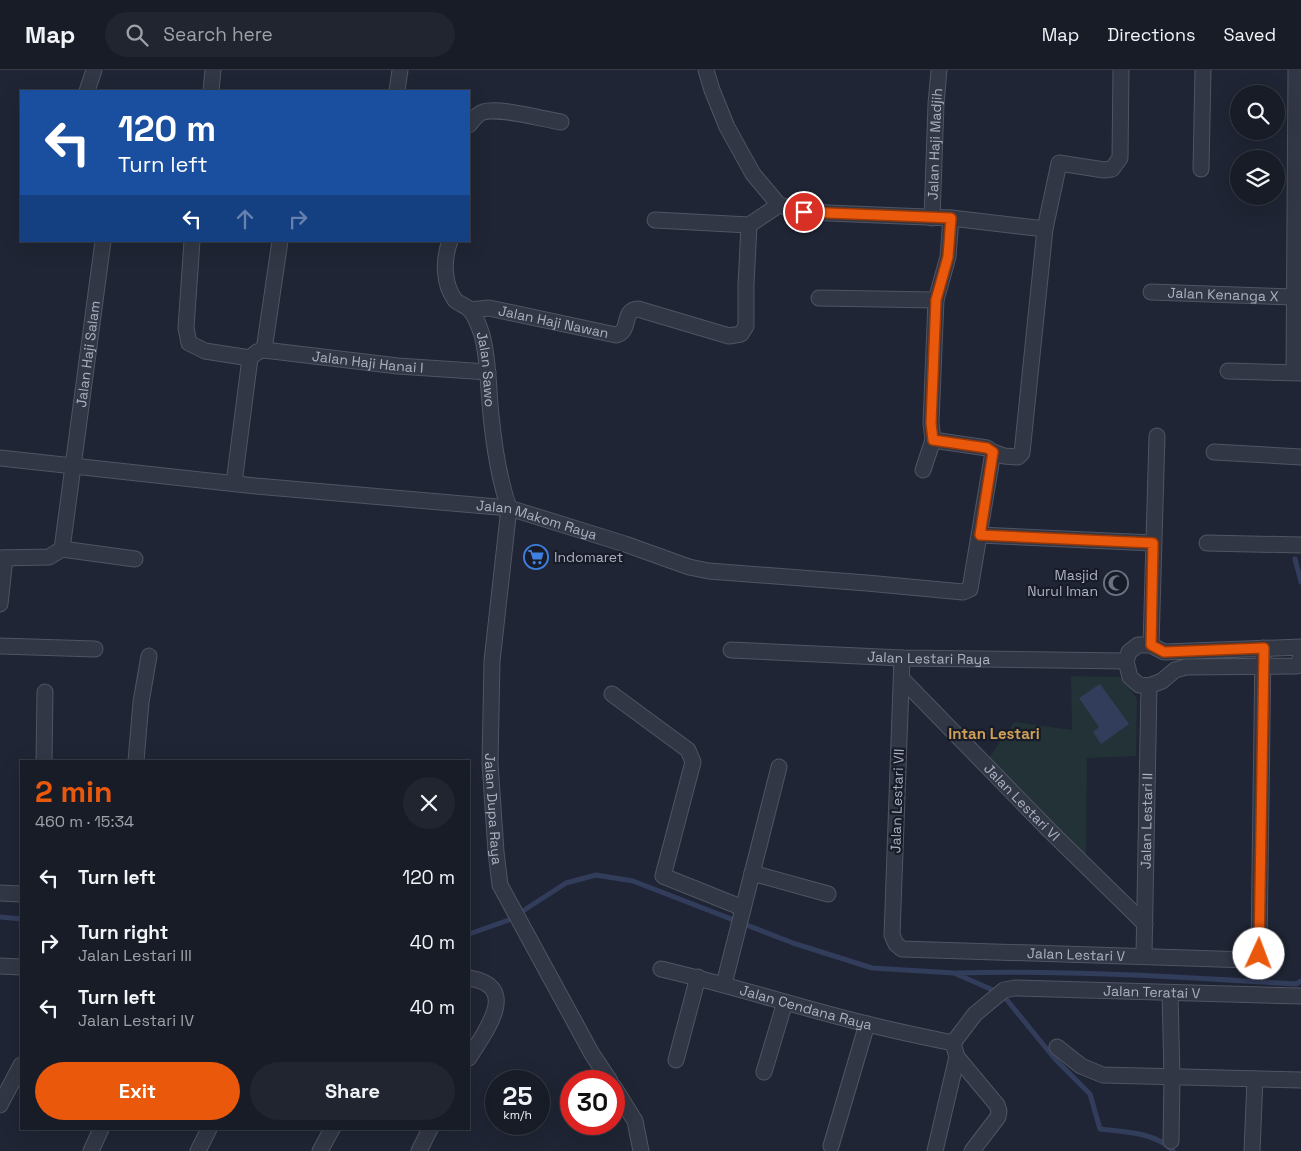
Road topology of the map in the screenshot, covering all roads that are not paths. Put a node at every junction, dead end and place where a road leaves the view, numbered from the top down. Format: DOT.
graph roads {
  1 [pos="94,70"];
  2 [pos="213,70"];
  3 [pos="400,70"];
  4 [pos="706,70"];
  5 [pos="939,70"];
  6 [pos="1121,70"];
  7 [pos="1203,70"];
  8 [pos="1296,70"];
  9 [pos="87,90"];
  10 [pos="211,90"];
  11 [pos="397,90"];
  12 [pos="1298,96"];
  13 [pos="561,122"];
  14 [pos="470,124"];
  15 [pos="1201,169"];
  16 [pos="779,205"];
  17 [pos="932,218"];
  18 [pos="951,218"];
  19 [pos="655,220"];
  20 [pos="749,225"];
  21 [pos="1044,229"];
  22 [pos="104,242"];
  23 [pos="192,242"];
  24 [pos="280,242"];
  25 [pos="450,242"];
  26 [pos="1151,292"];
  27 [pos="1295,297"];
  28 [pos="819,298"];
  29 [pos="936,300"];
  30 [pos="470,310"];
  31 [pos="264,350"];
  32 [pos="250,358"];
  33 [pos="1228,371"];
  34 [pos="488,372"];
  35 [pos="1298,372"];
  36 [pos="1157,436"];
  37 [pos="933,440"];
  38 [pos="993,452"];
  39 [pos="1214,452"];
  40 [pos="1301,457"];
  41 [pos="0,458"];
  42 [pos="73,467"];
  43 [pos="923,470"];
  44 [pos="234,483"];
  45 [pos="509,508"];
  46 [pos="980,535"];
  47 [pos="1153,543"];
  48 [pos="1207,543"];
  49 [pos="1301,545"];
  50 [pos="62,549"];
  51 [pos="3,558"];
  52 [pos="135,559"];
  53 [pos="0,604"];
  54 [pos="1152,621"];
  55 [pos="1151,645"];
  56 [pos="0,646"];
  57 [pos="1301,647"];
  58 [pos="1264,648"];
  59 [pos="94,649"];
  60 [pos="731,650"];
  61 [pos="1187,650"];
  62 [pos="149,656"];
  63 [pos="902,658"];
  64 [pos="1126,662"];
  65 [pos="1264,666"];
  66 [pos="902,679"];
  67 [pos="1149,686"];
  68 [pos="45,692"];
  69 [pos="612,694"];
  70 [pos="44,760"];
  71 [pos="136,760"];
  72 [pos="779,767"];
  73 [pos="752,873"];
  74 [pos="0,893"];
  75 [pos="20,894"];
  76 [pos="828,894"];
  77 [pos="742,911"];
  78 [pos="1145,924"];
  79 [pos="896,944"];
  80 [pos="1144,956"];
  81 [pos="0,966"];
  82 [pos="20,967"];
  83 [pos="661,969"];
  84 [pos="470,978"];
  85 [pos="698,978"];
  86 [pos="724,984"];
  87 [pos="1170,993"];
  88 [pos="1301,996"];
  89 [pos="785,1002"];
  90 [pos="867,1024"];
  91 [pos="1057,1048"];
  92 [pos="955,1050"];
  93 [pos="470,1056"];
  94 [pos="676,1060"];
  95 [pos="20,1067"];
  96 [pos="603,1070"];
  97 [pos="764,1072"];
  98 [pos="1172,1077"];
  99 [pos="1255,1079"];
  100 [pos="1301,1080"];
  101 [pos="0,1104"];
  102 [pos="625,1105"];
  103 [pos="101,1130"];
  104 [pos="208,1130"];
  105 [pos="331,1130"];
  106 [pos="430,1130"];
  107 [pos="1171,1141"];
  108 [pos="830,1146"];
  109 [pos="91,1151"];
  110 [pos="198,1151"];
  111 [pos="320,1151"];
  112 [pos="419,1151"];
  113 [pos="641,1151"];
  114 [pos="935,1151"];
  115 [pos="972,1151"];
  116 [pos="1252,1151"];
  1 -- 9 [label="street"];
  2 -- 10 [label="street"];
  3 -- 11 [label="street"];
  4 -- 16 [label="street"];
  5 -- 17 [label="street, Jalan Haji Madjih"];
  6 -- 21 [label="street"];
  7 -- 15 [label="street"];
  8 -- 12 [label="street"];
  12 -- 27 [label="street"];
  13 -- 14 [label="street"];
  16 -- 17 [label="street"];
  16 -- 20 [label="street"];
  17 -- 18 [label="street"];
  18 -- 21 [label="street"];
  18 -- 29 [label="street"];
  19 -- 20 [label="street"];
  20 -- 30 [label="street, Jalan Haji Nawan"];
  21 -- 38 [label="street"];
  22 -- 42 [label="street, Jalan Haji Salam"];
  23 -- 32 [label="street"];
  24 -- 31 [label="street"];
  25 -- 30 [label="street, Jalan Sawo"];
  26 -- 27 [label="street, Jalan Kenanga X"];
  27 -- 35 [label="street"];
  28 -- 29 [label="street"];
  29 -- 37 [label="street"];
  30 -- 34 [label="street, Jalan Sawo"];
  31 -- 32 [label="street"];
  31 -- 34 [label="street, Jalan Haji Hanai I"];
  32 -- 44 [label="street"];
  33 -- 35 [label="street"];
  34 -- 45 [label="street, Jalan Sawo"];
  36 -- 47 [label="street"];
  37 -- 38 [label="street"];
  37 -- 43 [label="street"];
  38 -- 46 [label="street"];
  39 -- 40 [label="street"];
  41 -- 42 [label="street, Jalan Makom Raya"];
  42 -- 44 [label="street, Jalan Makom Raya"];
  42 -- 50 [label="street, Jalan Haji Salam"];
  44 -- 45 [label="street, Jalan Makom Raya"];
  45 -- 46 [label="street, Jalan Makom Raya"];
  45 -- 96 [label="street, Jalan Dupa Raya"];
  46 -- 47 [label="street"];
  47 -- 54 [label="street"];
  48 -- 49 [label="street"];
  50 -- 51 [label="street"];
  50 -- 52 [label="street"];
  51 -- 53 [label="street"];
  54 -- 55 [label="street"];
  54 -- 61 [label="street"];
  55 -- 61 [label="street"];
  55 -- 64 [label="street"];
  56 -- 59 [label="street"];
  57 -- 58 [label="street"];
  57 -- 65 [label="street"];
  58 -- 61 [label="street"];
  58 -- 65 [label="street"];
  60 -- 63 [label="street, Jalan Lestari Raya"];
  62 -- 71 [label="street"];
  63 -- 64 [label="street, Jalan Lestari Raya"];
  63 -- 66 [label="street, Jalan Lestari VII"];
  64 -- 67 [label="street"];
  65 -- 67 [label="street"];
  65 -- 80 [label="street, Jalan Lestari V"];
  66 -- 78 [label="street, Jalan Lestari VI"];
  66 -- 79 [label="street, Jalan Lestari VII"];
  67 -- 78 [label="street, Jalan Lestari II"];
  68 -- 70 [label="street"];
  69 -- 77 [label="street"];
  72 -- 73 [label="street"];
  73 -- 76 [label="street"];
  73 -- 77 [label="street"];
  74 -- 75 [label="street"];
  77 -- 86 [label="street"];
  78 -- 80 [label="street, Jalan Lestari II"];
  79 -- 80 [label="street, Jalan Lestari V"];
  81 -- 82 [label="street"];
  83 -- 85 [label="street, Jalan Cendana Raya"];
  84 -- 93 [label="street"];
  85 -- 86 [label="street, Jalan Cendana Raya"];
  85 -- 94 [label="street"];
  86 -- 89 [label="street, Jalan Cendana Raya"];
  87 -- 88 [label="street, Jalan Teratai V"];
  87 -- 92 [label="street, Jalan Teratai V"];
  87 -- 98 [label="street"];
  89 -- 90 [label="street, Jalan Cendana Raya"];
  89 -- 97 [label="street"];
  90 -- 92 [label="street, Jalan Cendana Raya"];
  90 -- 108 [label="street"];
  91 -- 98 [label="street"];
  92 -- 114 [label="street"];
  92 -- 115 [label="street"];
  95 -- 101 [label="street"];
  98 -- 99 [label="street"];
  98 -- 107 [label="street"];
  99 -- 100 [label="street"];
  99 -- 116 [label="street"];
  102 -- 113 [label="street"];
  103 -- 109 [label="street"];
  104 -- 110 [label="street"];
  105 -- 111 [label="street"];
  106 -- 112 [label="street"];
}
